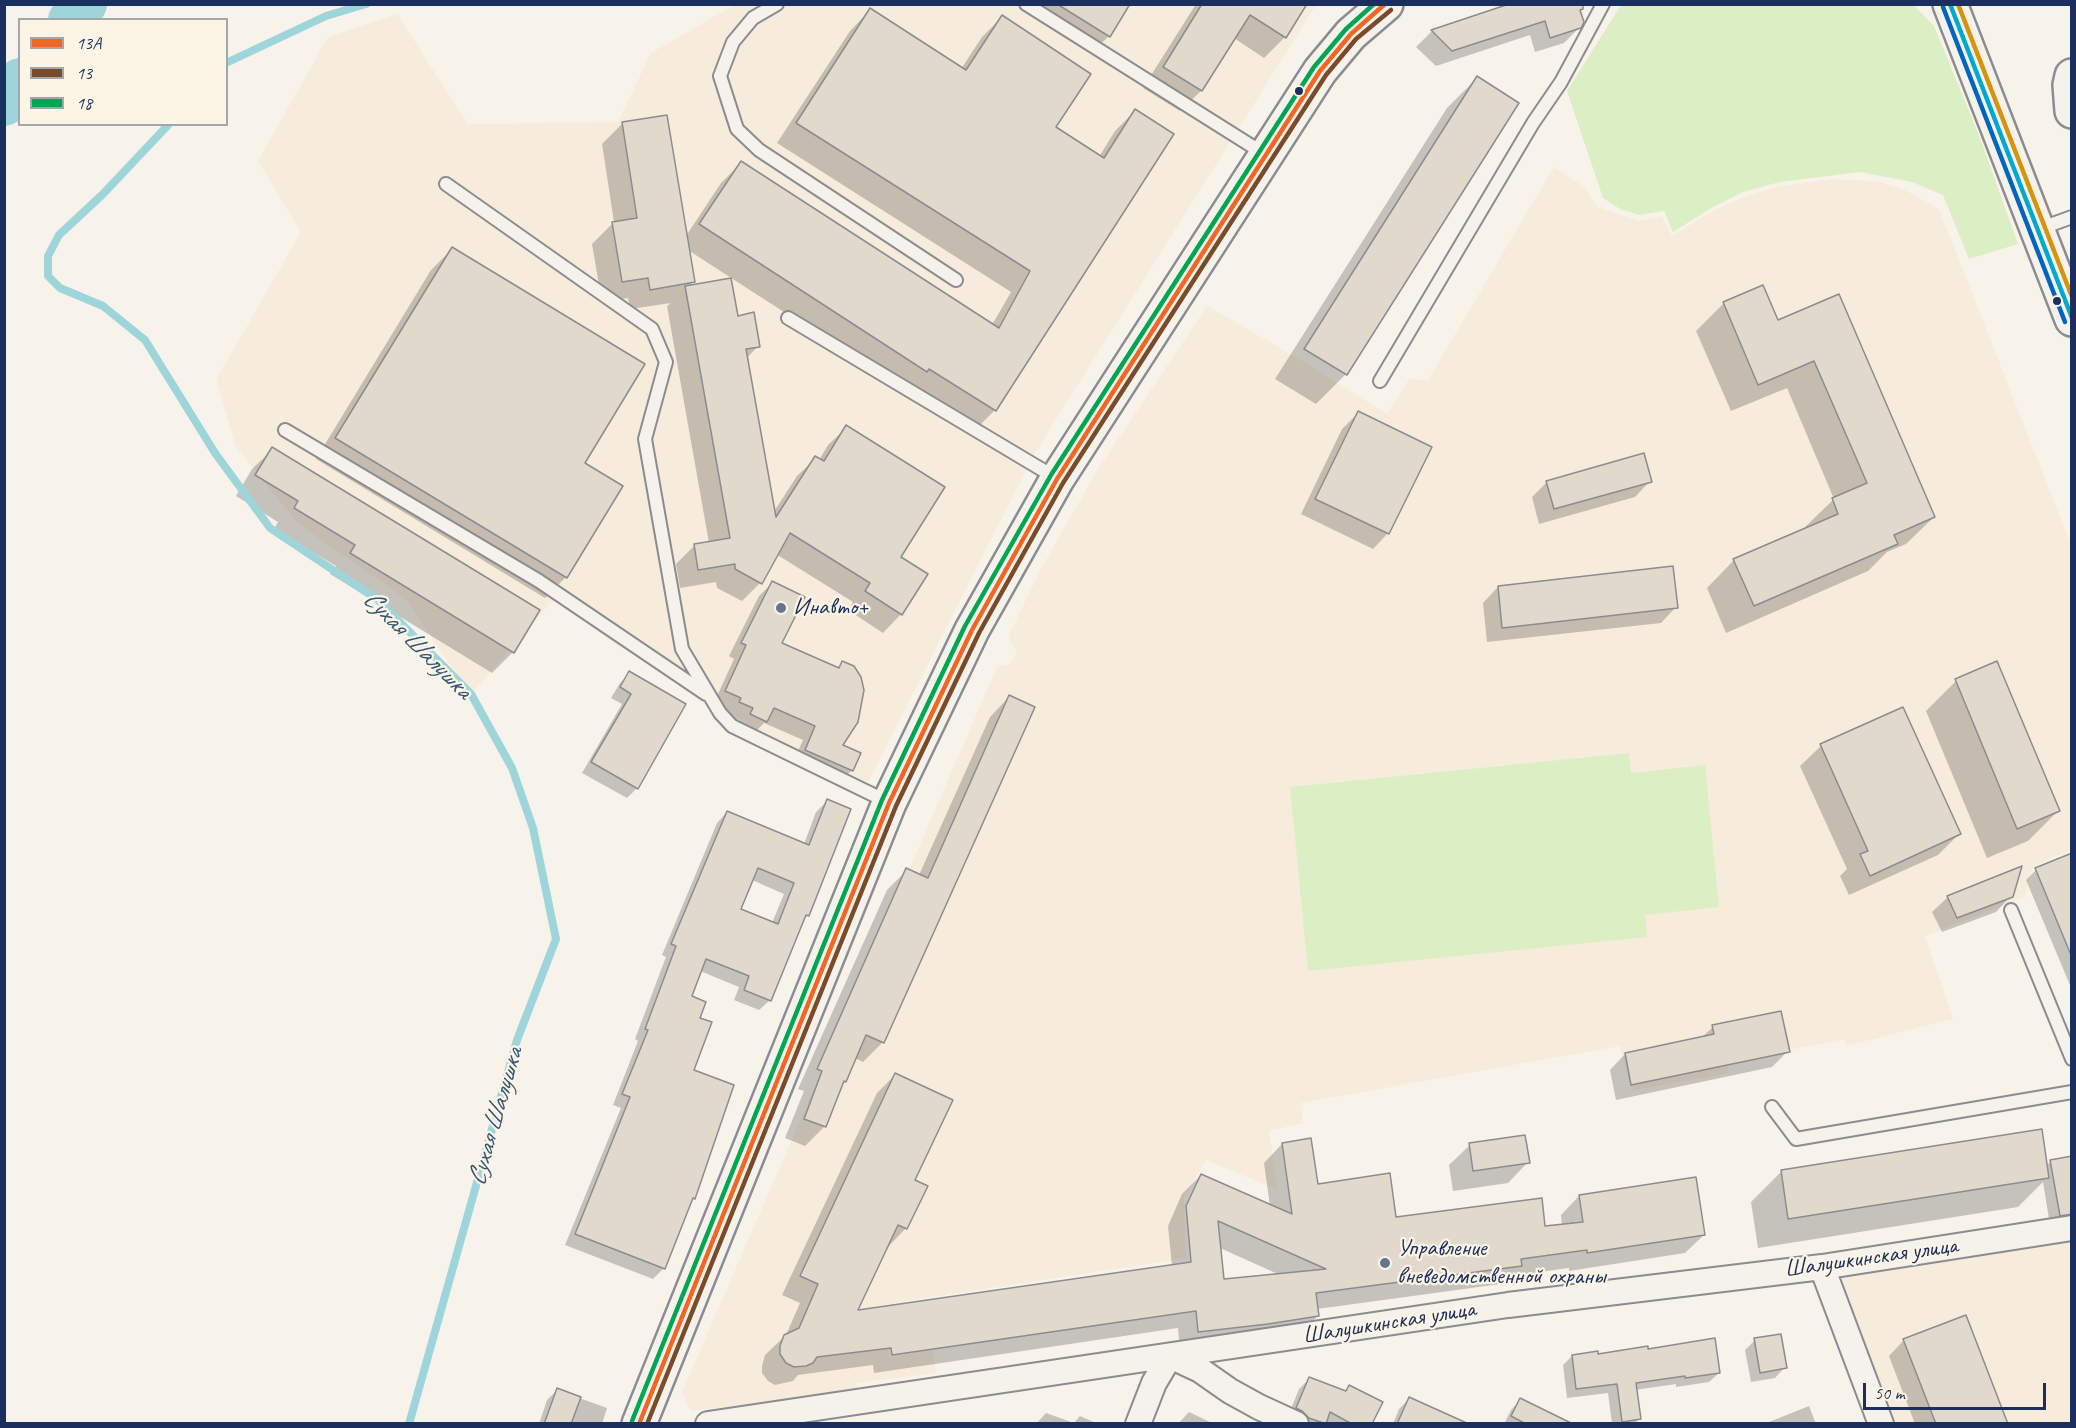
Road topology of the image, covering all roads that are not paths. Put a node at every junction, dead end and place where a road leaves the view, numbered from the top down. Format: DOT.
graph roads {
  1 [pos="777,4"];
  2 [pos="1026,4"];
  3 [pos="1386,4"];
  4 [pos="1603,4"];
  5 [pos="1950,4"];
  6 [pos="2072,76"];
  7 [pos="2072,111"];
  8 [pos="1267,155"];
  9 [pos="446,184"];
  10 [pos="2072,217"];
  11 [pos="2036,230"];
  12 [pos="956,280"];
  13 [pos="788,318"];
  14 [pos="2072,319"];
  15 [pos="1380,381"];
  16 [pos="285,430"];
  17 [pos="1057,479"];
  18 [pos="709,696"];
  19 [pos="890,803"];
  20 [pos="2011,910"];
  21 [pos="2072,1059"];
  22 [pos="2072,1092"];
  23 [pos="1772,1107"];
  24 [pos="2072,1228"];
  25 [pos="1822,1267"];
  26 [pos="1170,1356"];
  27 [pos="639,1424"];
  28 [pos="708,1424"];
  29 [pos="1138,1424"];
  30 [pos="1296,1424"];
  31 [pos="1881,1424"];
  1 -- 12 [label="lane"];
  2 -- 8 [label="lane"];
  3 -- 8 [label="main road"];
  4 -- 15 [label="lane"];
  5 -- 11 [label="main road"];
  6 -- 7 [label="main road"];
  8 -- 17 [label="main road"];
  9 -- 18 [label="lane"];
  10 -- 11 [label="lane"];
  11 -- 14 [label="main road"];
  13 -- 17 [label="lane"];
  16 -- 18 [label="lane"];
  17 -- 19 [label="main road"];
  18 -- 19 [label="lane"];
  19 -- 27 [label="main road"];
  20 -- 21 [label="lane"];
  22 -- 23 [label="lane"];
  24 -- 25 [label="street, Шалушкинская улица"];
  25 -- 26 [label="street, Шалушкинская улица"];
  25 -- 31 [label="street"];
  26 -- 28 [label="street, Шалушкинская улица"];
  26 -- 29 [label="street"];
  26 -- 30 [label="street"];
}
